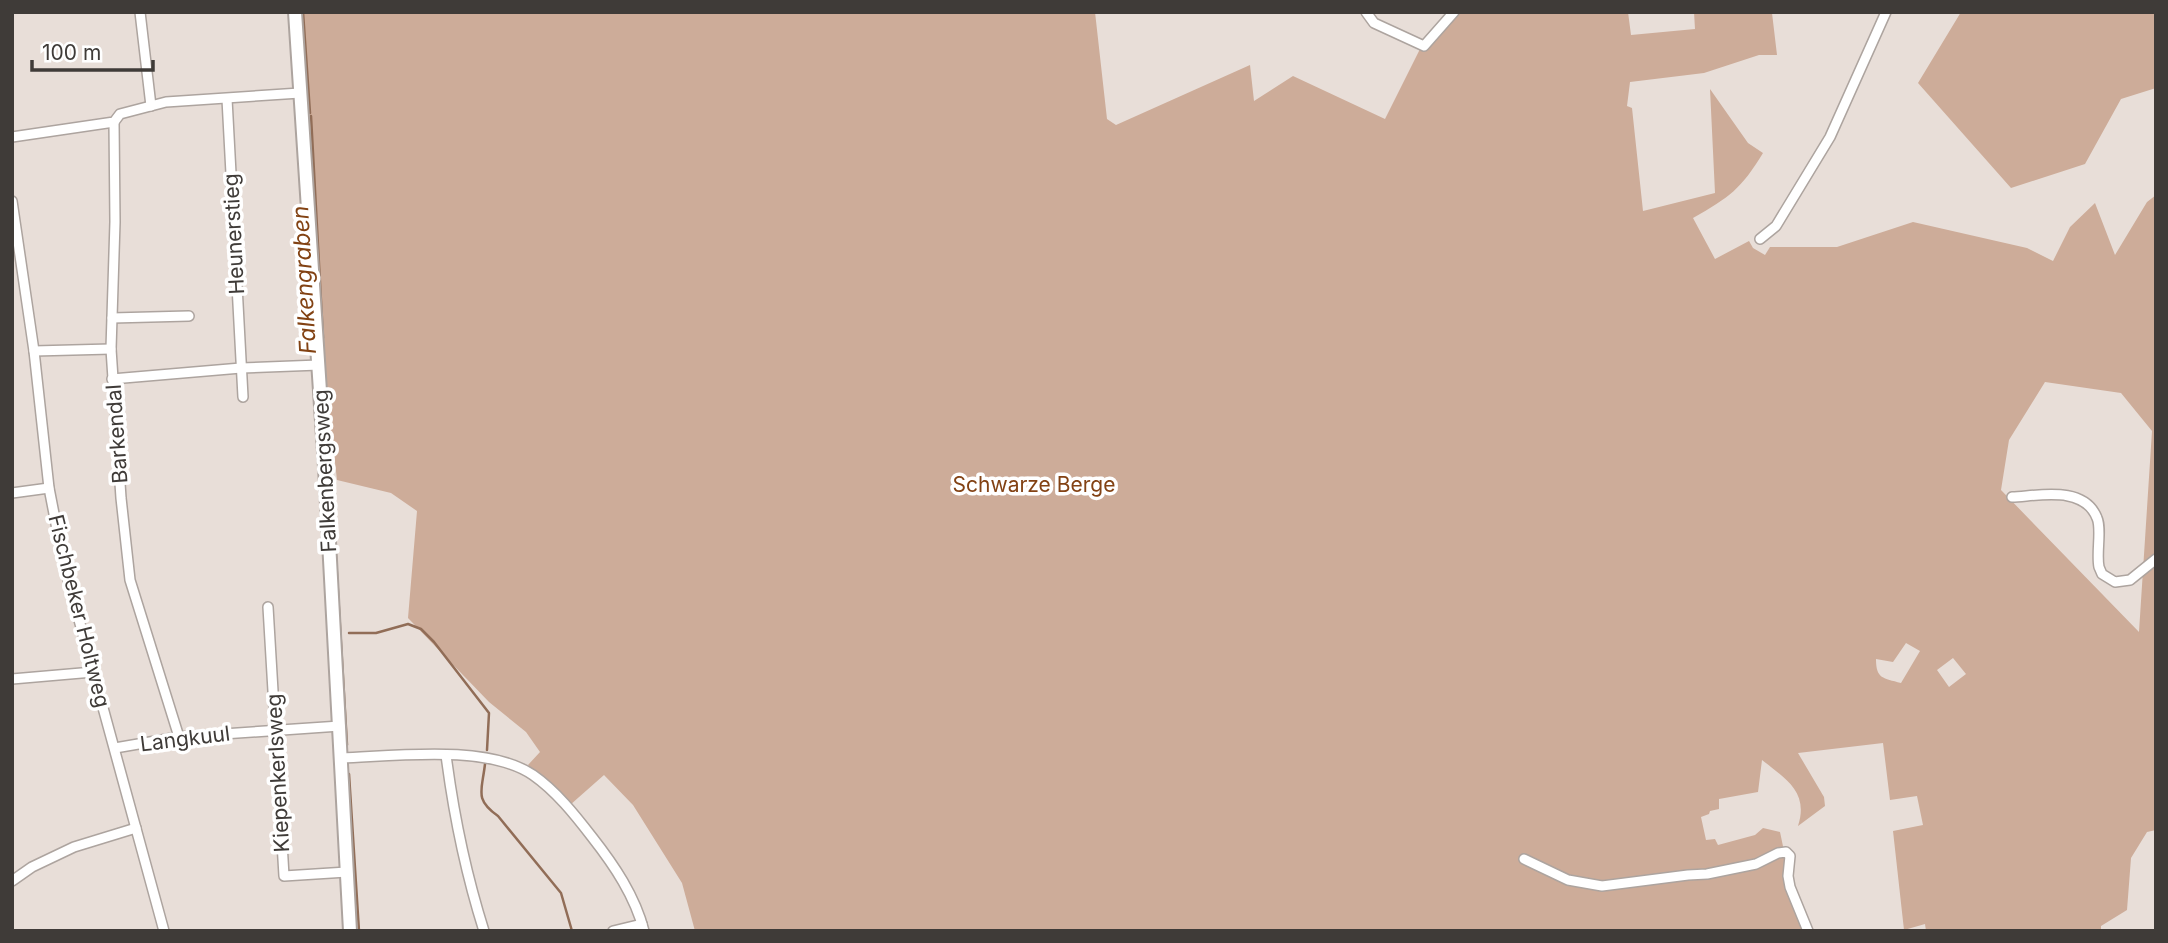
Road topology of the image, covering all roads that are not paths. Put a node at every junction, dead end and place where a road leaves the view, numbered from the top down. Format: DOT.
graph roads {
  1 [pos="140,12"];
  2 [pos="295,12"];
  3 [pos="1366,12"];
  4 [pos="1454,12"];
  5 [pos="1886,12"];
  6 [pos="300,93"];
  7 [pos="227,99"];
  8 [pos="151,106"];
  9 [pos="114,122"];
  10 [pos="12,138"];
  11 [pos="12,201"];
  12 [pos="14,222"];
  13 [pos="1760,239"];
  14 [pos="189,316"];
  15 [pos="112,318"];
  16 [pos="111,349"];
  17 [pos="34,351"];
  18 [pos="318,365"];
  19 [pos="241,368"];
  20 [pos="113,379"];
  21 [pos="243,397"];
  22 [pos="49,488"];
  23 [pos="12,493"];
  24 [pos="2012,497"];
  25 [pos="2156,559"];
  26 [pos="268,607"];
  27 [pos="93,672"];
  28 [pos="12,680"];
  29 [pos="340,726"];
  30 [pos="275,730"];
  31 [pos="179,737"];
  32 [pos="115,748"];
  33 [pos="446,755"];
  34 [pos="342,758"];
  35 [pos="136,828"];
  36 [pos="1524,859"];
  37 [pos="347,872"];
  38 [pos="12,881"];
  39 [pos="643,927"];
  40 [pos="164,931"];
  41 [pos="350,931"];
  42 [pos="484,931"];
  43 [pos="613,931"];
  44 [pos="1808,931"];
  1 -- 8 [label="street"];
  2 -- 6 [label="street, Falkenbergsweg"];
  3 -- 4 [label="street"];
  5 -- 13 [label="street"];
  6 -- 7 [label="street"];
  6 -- 18 [label="street, Falkenbergsweg"];
  7 -- 8 [label="street"];
  7 -- 19 [label="street, Heunerstieg"];
  8 -- 9 [label="street"];
  9 -- 10 [label="street"];
  9 -- 15 [label="street, Barkendal"];
  11 -- 12 [label="street, Fischbeker Holtweg"];
  12 -- 17 [label="street, Fischbeker Holtweg"];
  14 -- 15 [label="street"];
  15 -- 16 [label="street, Barkendal"];
  16 -- 17 [label="street"];
  16 -- 20 [label="street, Barkendal"];
  17 -- 22 [label="street, Fischbeker Holtweg"];
  18 -- 19 [label="street"];
  18 -- 29 [label="street, Falkenbergsweg"];
  19 -- 20 [label="street"];
  19 -- 21 [label="street, Heunerstieg"];
  20 -- 31 [label="street, Barkendal"];
  22 -- 23 [label="street"];
  22 -- 27 [label="street, Fischbeker Holtweg"];
  24 -- 25 [label="street"];
  26 -- 30 [label="street, Kiepenkerlsweg"];
  27 -- 28 [label="street"];
  27 -- 32 [label="street, Fischbeker Holtweg"];
  29 -- 30 [label="street, Langkuul"];
  29 -- 34 [label="street, Falkenbergsweg"];
  30 -- 31 [label="street, Langkuul"];
  30 -- 37 [label="street, Kiepenkerlsweg"];
  31 -- 32 [label="street, Langkuul"];
  32 -- 35 [label="street, Fischbeker Holtweg"];
  33 -- 34 [label="street"];
  33 -- 39 [label="street"];
  33 -- 42 [label="street"];
  34 -- 37 [label="street, Falkenbergsweg"];
  35 -- 38 [label="street"];
  35 -- 40 [label="street, Fischbeker Holtweg"];
  36 -- 44 [label="street"];
  37 -- 41 [label="street, Falkenbergsweg"];
  39 -- 43 [label="street"];
}
